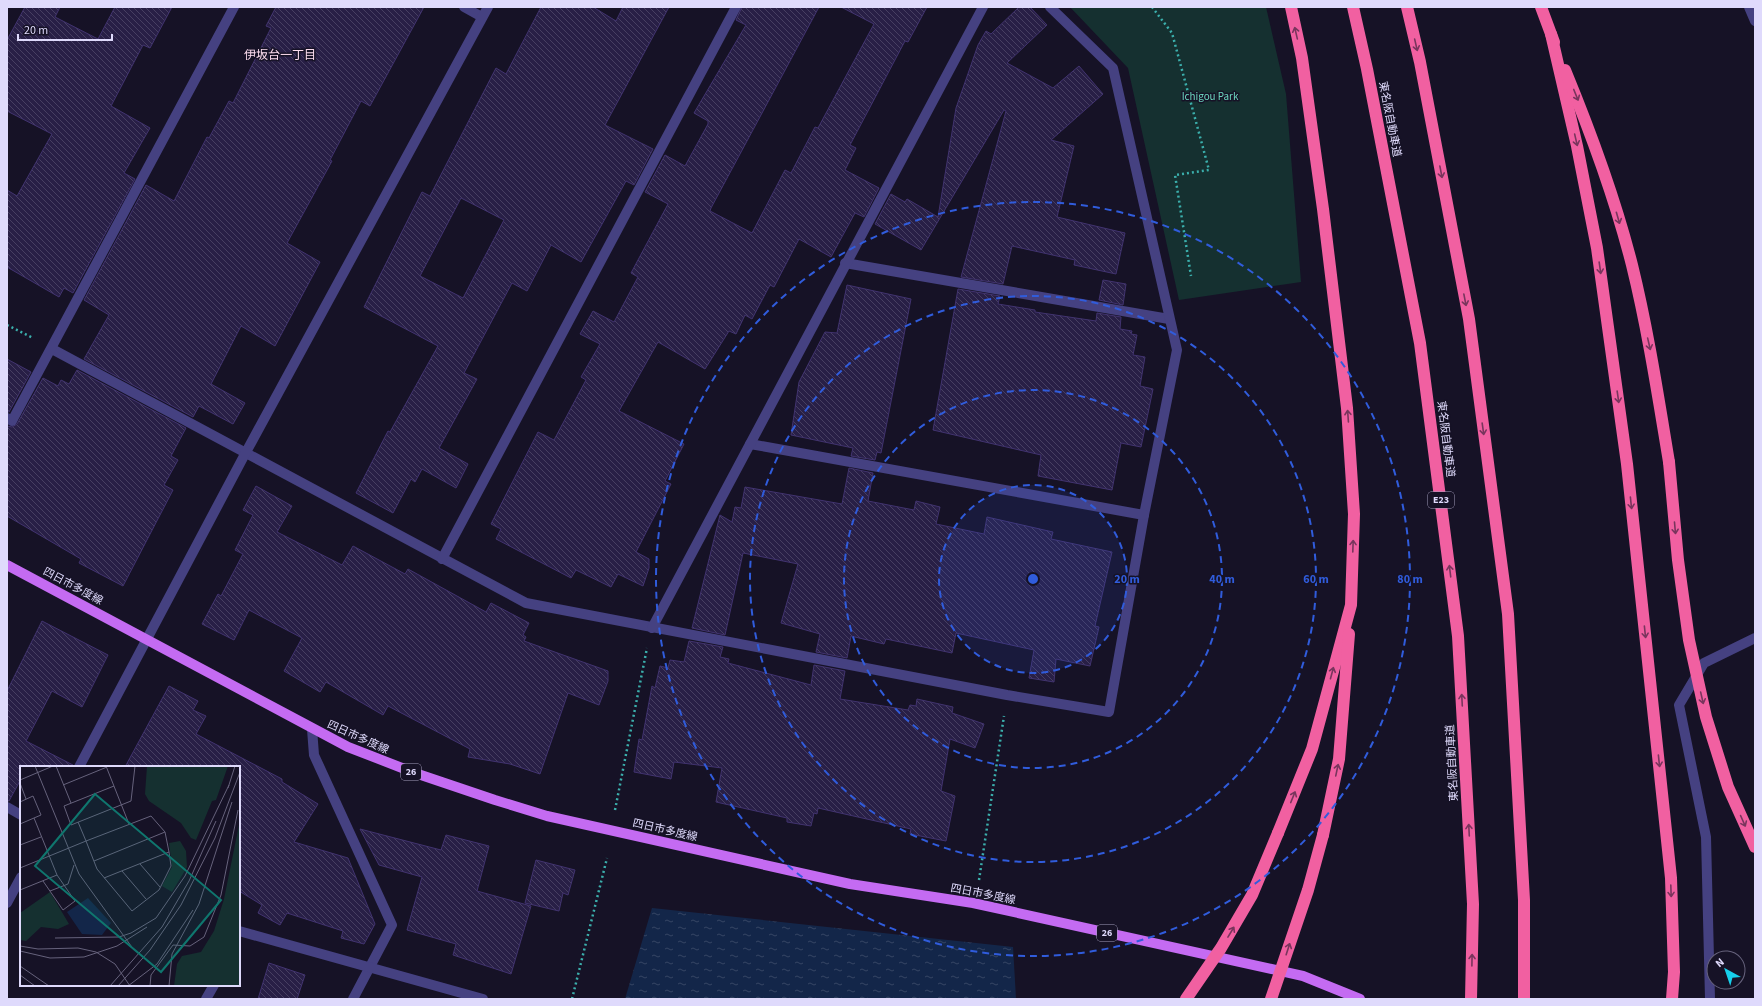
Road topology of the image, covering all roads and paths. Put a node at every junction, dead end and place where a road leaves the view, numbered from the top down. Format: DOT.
graph roads {
  1 [pos="234,7"];
  2 [pos="464,7"];
  3 [pos="488,7"];
  4 [pos="736,7"];
  5 [pos="983,7"];
  6 [pos="1050,7"];
  7 [pos="1152,7"];
  8 [pos="1290,7"];
  9 [pos="1352,7"];
  10 [pos="1407,7"];
  11 [pos="1541,7"];
  12 [pos="1749,7"];
  13 [pos="482,17"];
  14 [pos="1755,21"];
  15 [pos="1551,34"];
  16 [pos="845,262"];
  17 [pos="1191,276"];
  18 [pos="1169,319"];
  19 [pos="7,325"];
  20 [pos="52,349"];
  21 [pos="7,418"];
  22 [pos="750,444"];
  23 [pos="245,454"];
  24 [pos="1144,515"];
  25 [pos="442,559"];
  26 [pos="7,566"];
  27 [pos="1351,605"];
  28 [pos="652,628"];
  29 [pos="1755,638"];
  30 [pos="147,639"];
  31 [pos="1007,695"];
  32 [pos="312,729"];
  33 [pos="80,766"];
  34 [pos="7,807"];
  35 [pos="615,811"];
  36 [pos="20,814"];
  37 [pos="1755,847"];
  38 [pos="607,858"];
  39 [pos="20,879"];
  40 [pos="979,880"];
  41 [pos="7,903"];
  42 [pos="240,934"];
  43 [pos="370,968"];
  44 [pos="213,986"];
  45 [pos="206,999"];
  46 [pos="353,999"];
  47 [pos="483,999"];
  48 [pos="572,999"];
  49 [pos="1186,999"];
  50 [pos="1271,999"];
  51 [pos="1360,999"];
  52 [pos="1472,999"];
  53 [pos="1524,999"];
  54 [pos="1672,999"];
  55 [pos="1710,999"];
  1 -- 20 [label="street"];
  2 -- 13 [label="street"];
  3 -- 13 [label="street"];
  4 -- 25 [label="street"];
  5 -- 16 [label="street"];
  6 -- 18 [label="street"];
  7 -- 17 [label="path"];
  27 -- 8 [label="highway, one-way"];
  52 -- 9 [label="highway, 東名阪自動車道 / E23, one-way"];
  10 -- 53 [label="highway, one-way"];
  11 -- 15 [label="highway"];
  12 -- 14 [label="street"];
  13 -- 23 [label="street"];
  15 -- 37 [label="highway, one-way, bridge"];
  15 -- 54 [label="highway, one-way"];
  16 -- 18 [label="street"];
  16 -- 22 [label="street"];
  18 -- 24 [label="street"];
  19 -- 20 [label="path"];
  20 -- 21 [label="street"];
  20 -- 23 [label="street"];
  22 -- 24 [label="street"];
  22 -- 28 [label="street"];
  23 -- 25 [label="street"];
  23 -- 30 [label="street"];
  24 -- 31 [label="street"];
  25 -- 28 [label="street"];
  26 -- 30 [label="main road, 四日市多度線 / 26"];
  49 -- 27 [label="highway, one-way, bridge"];
  50 -- 27 [label="highway, one-way, bridge"];
  28 -- 31 [label="street"];
  28 -- 35 [label="path"];
  29 -- 55 [label="street"];
  30 -- 32 [label="main road, 四日市多度線 / 26"];
  30 -- 33 [label="street"];
  31 -- 40 [label="path"];
  32 -- 43 [label="street"];
  32 -- 51 [label="main road, 四日市多度線 / 26"];
  34 -- 36 [label="street"];
  38 -- 48 [label="path"];
  39 -- 41 [label="street"];
  42 -- 43 [label="street"];
  43 -- 46 [label="street"];
  43 -- 47 [label="street"];
  44 -- 45 [label="street"];
}
